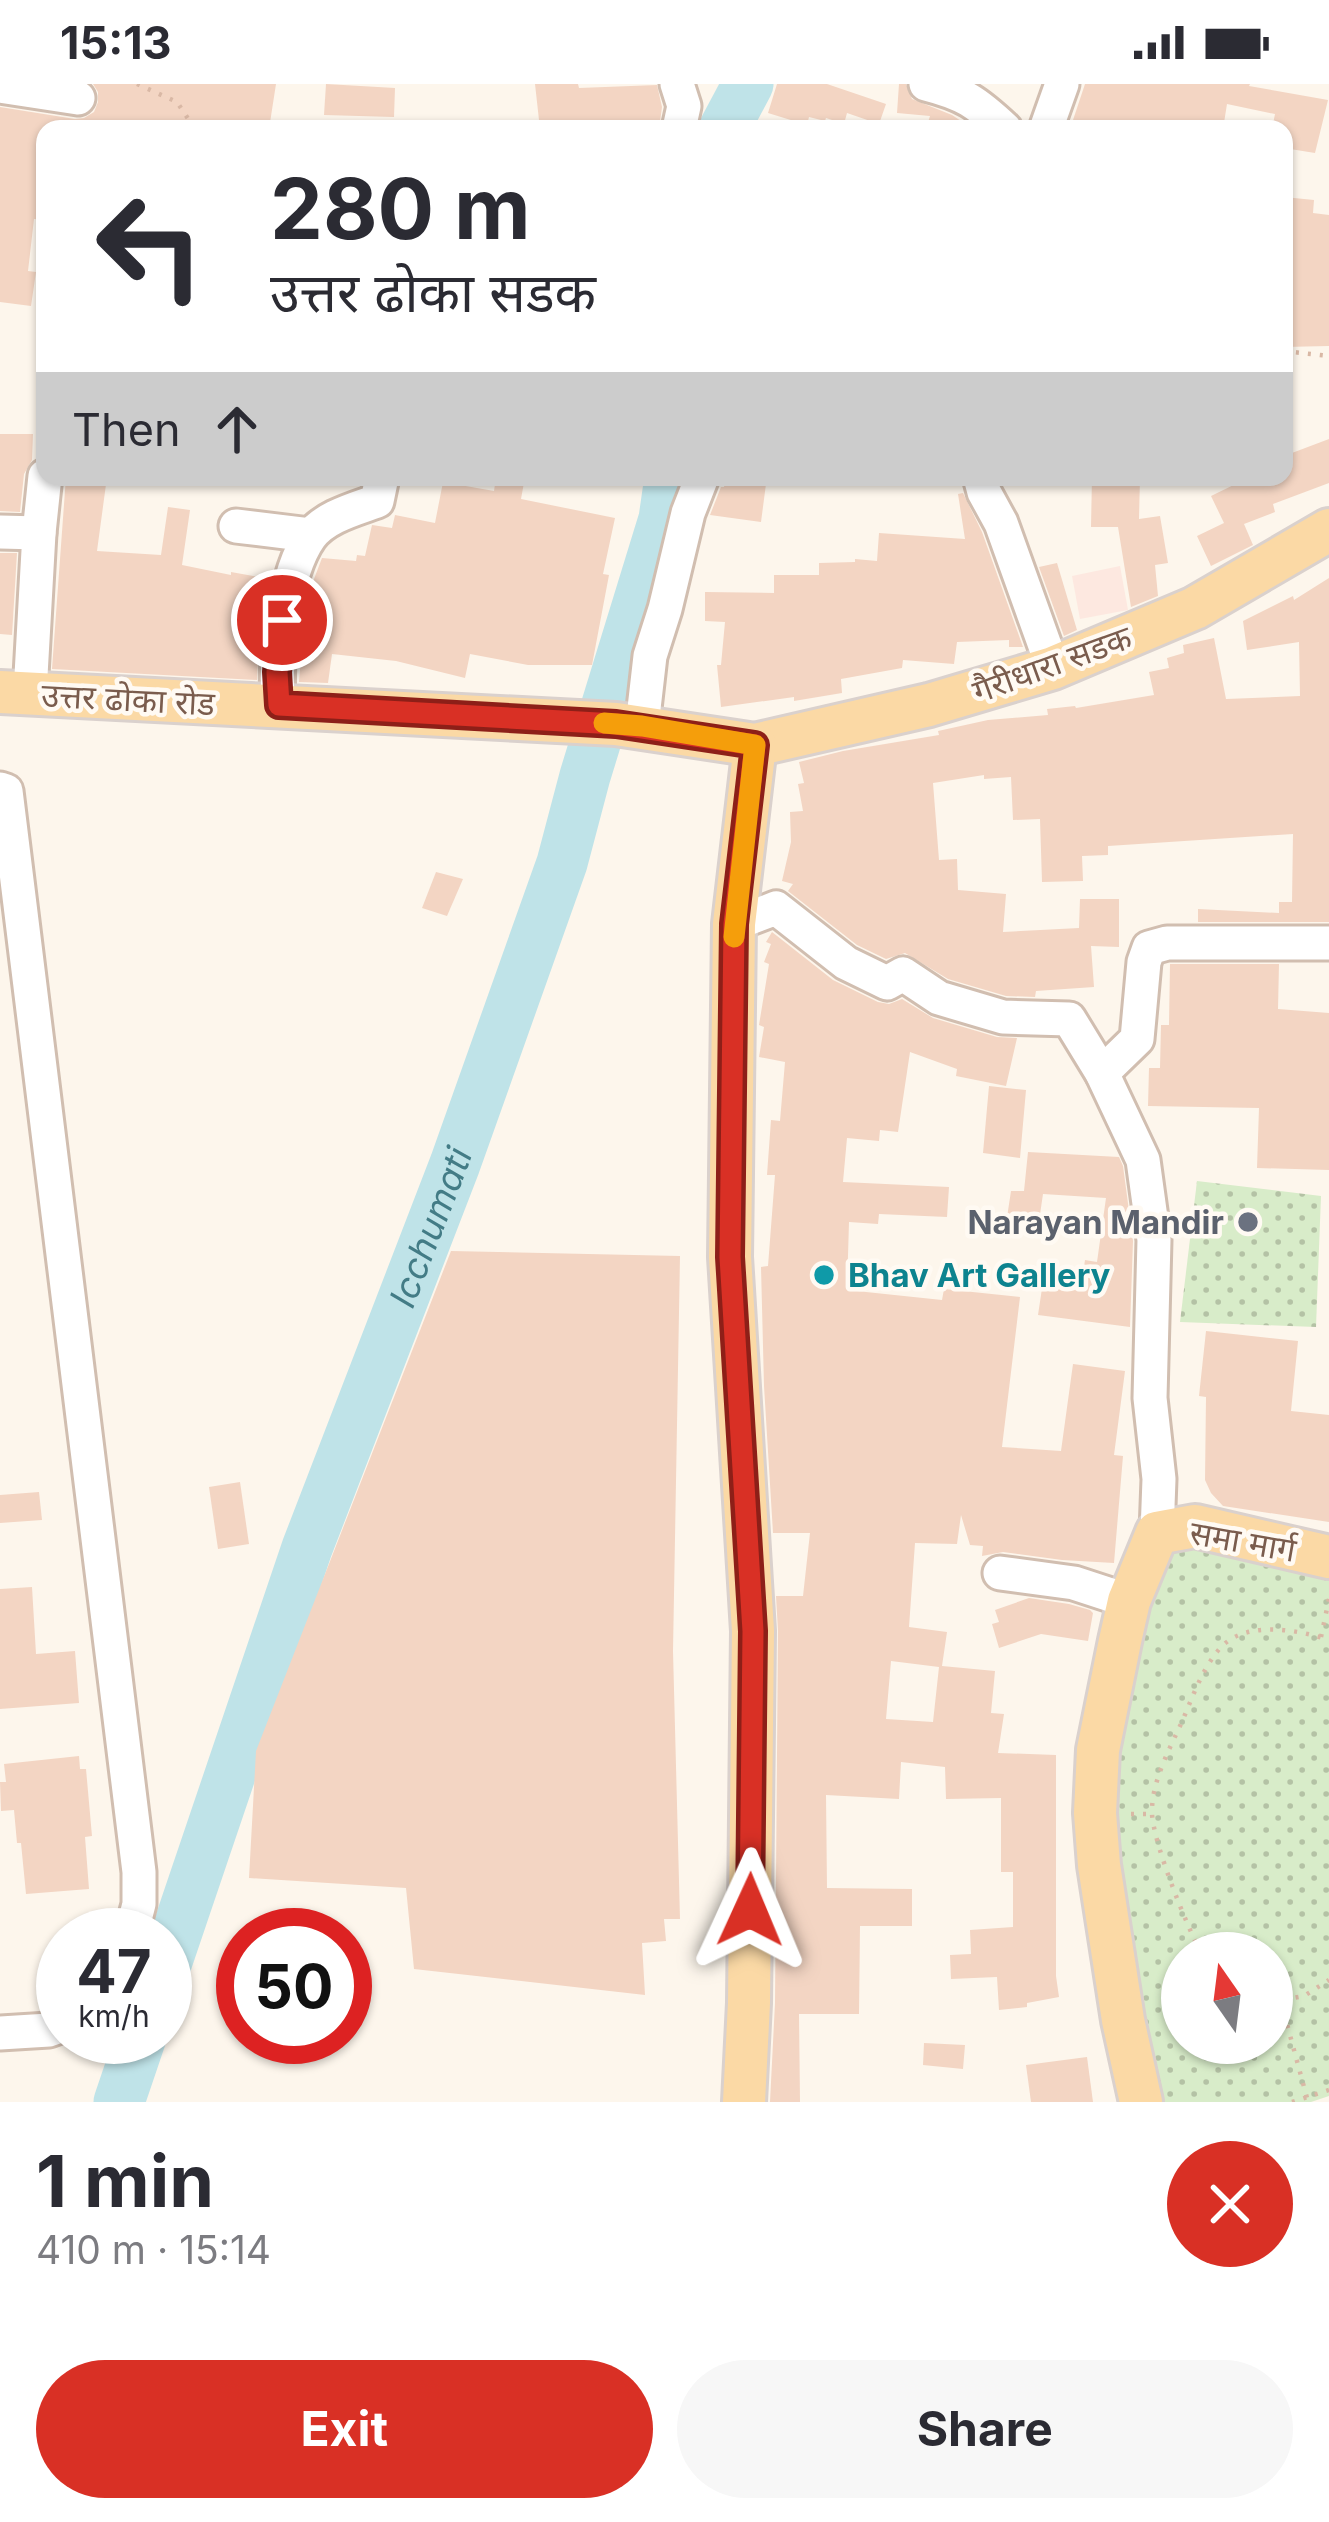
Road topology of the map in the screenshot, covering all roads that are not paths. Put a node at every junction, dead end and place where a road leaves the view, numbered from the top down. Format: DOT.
graph roads {
  1 [pos="677,84"];
  2 [pos="926,84"];
  3 [pos="1062,84"];
  4 [pos="0,86"];
  5 [pos="80,104"];
  6 [pos="681,120"];
  7 [pos="994,120"];
  8 [pos="1049,120"];
  9 [pos="44,486"];
  10 [pos="380,486"];
  11 [pos="698,486"];
  12 [pos="982,486"];
  13 [pos="236,526"];
  14 [pos="1329,530"];
  15 [pos="0,532"];
  16 [pos="39,533"];
  17 [pos="310,536"];
  18 [pos="1053,668"];
  19 [pos="15,693"];
  20 [pos="279,705"];
  21 [pos="629,725"];
  22 [pos="755,745"];
  23 [pos="0,789"];
  24 [pos="734,924"];
  25 [pos="1329,943"];
  26 [pos="1102,1073"];
  27 [pos="1157,1533"];
  28 [pos="1329,1557"];
  29 [pos="1000,1573"];
  30 [pos="1129,1601"];
  31 [pos="138,1908"];
  32 [pos="36,2031"];
  33 [pos="0,2033"];
  34 [pos="744,2102"];
  35 [pos="1141,2102"];
  1 -- 6 [label="street"];
  2 -- 7 [label="street"];
  3 -- 8 [label="street"];
  4 -- 5 [label="street"];
  9 -- 16 [label="street"];
  10 -- 17 [label="street"];
  11 -- 21 [label="street"];
  12 -- 18 [label="street"];
  13 -- 17 [label="street"];
  14 -- 18 [label="main road, गैरीधारा सडक"];
  15 -- 16 [label="street"];
  16 -- 19 [label="street"];
  17 -- 20 [label="street"];
  18 -- 22 [label="main road, गैरीधारा सडक"];
  19 -- 20 [label="main road, उत्तर ढोका रोड"];
  20 -- 21 [label="main road, उत्तर ढोका रोड"];
  21 -- 22 [label="main road, उत्तर ढोका रोड"];
  22 -- 24 [label="main road"];
  23 -- 31 [label="street"];
  24 -- 26 [label="street"];
  24 -- 34 [label="main road"];
  25 -- 26 [label="street"];
  26 -- 27 [label="street"];
  27 -- 28 [label="main road, समा मार्ग"];
  27 -- 30 [label="main road"];
  29 -- 30 [label="street"];
  30 -- 35 [label="main road"];
  32 -- 33 [label="street"];
}
